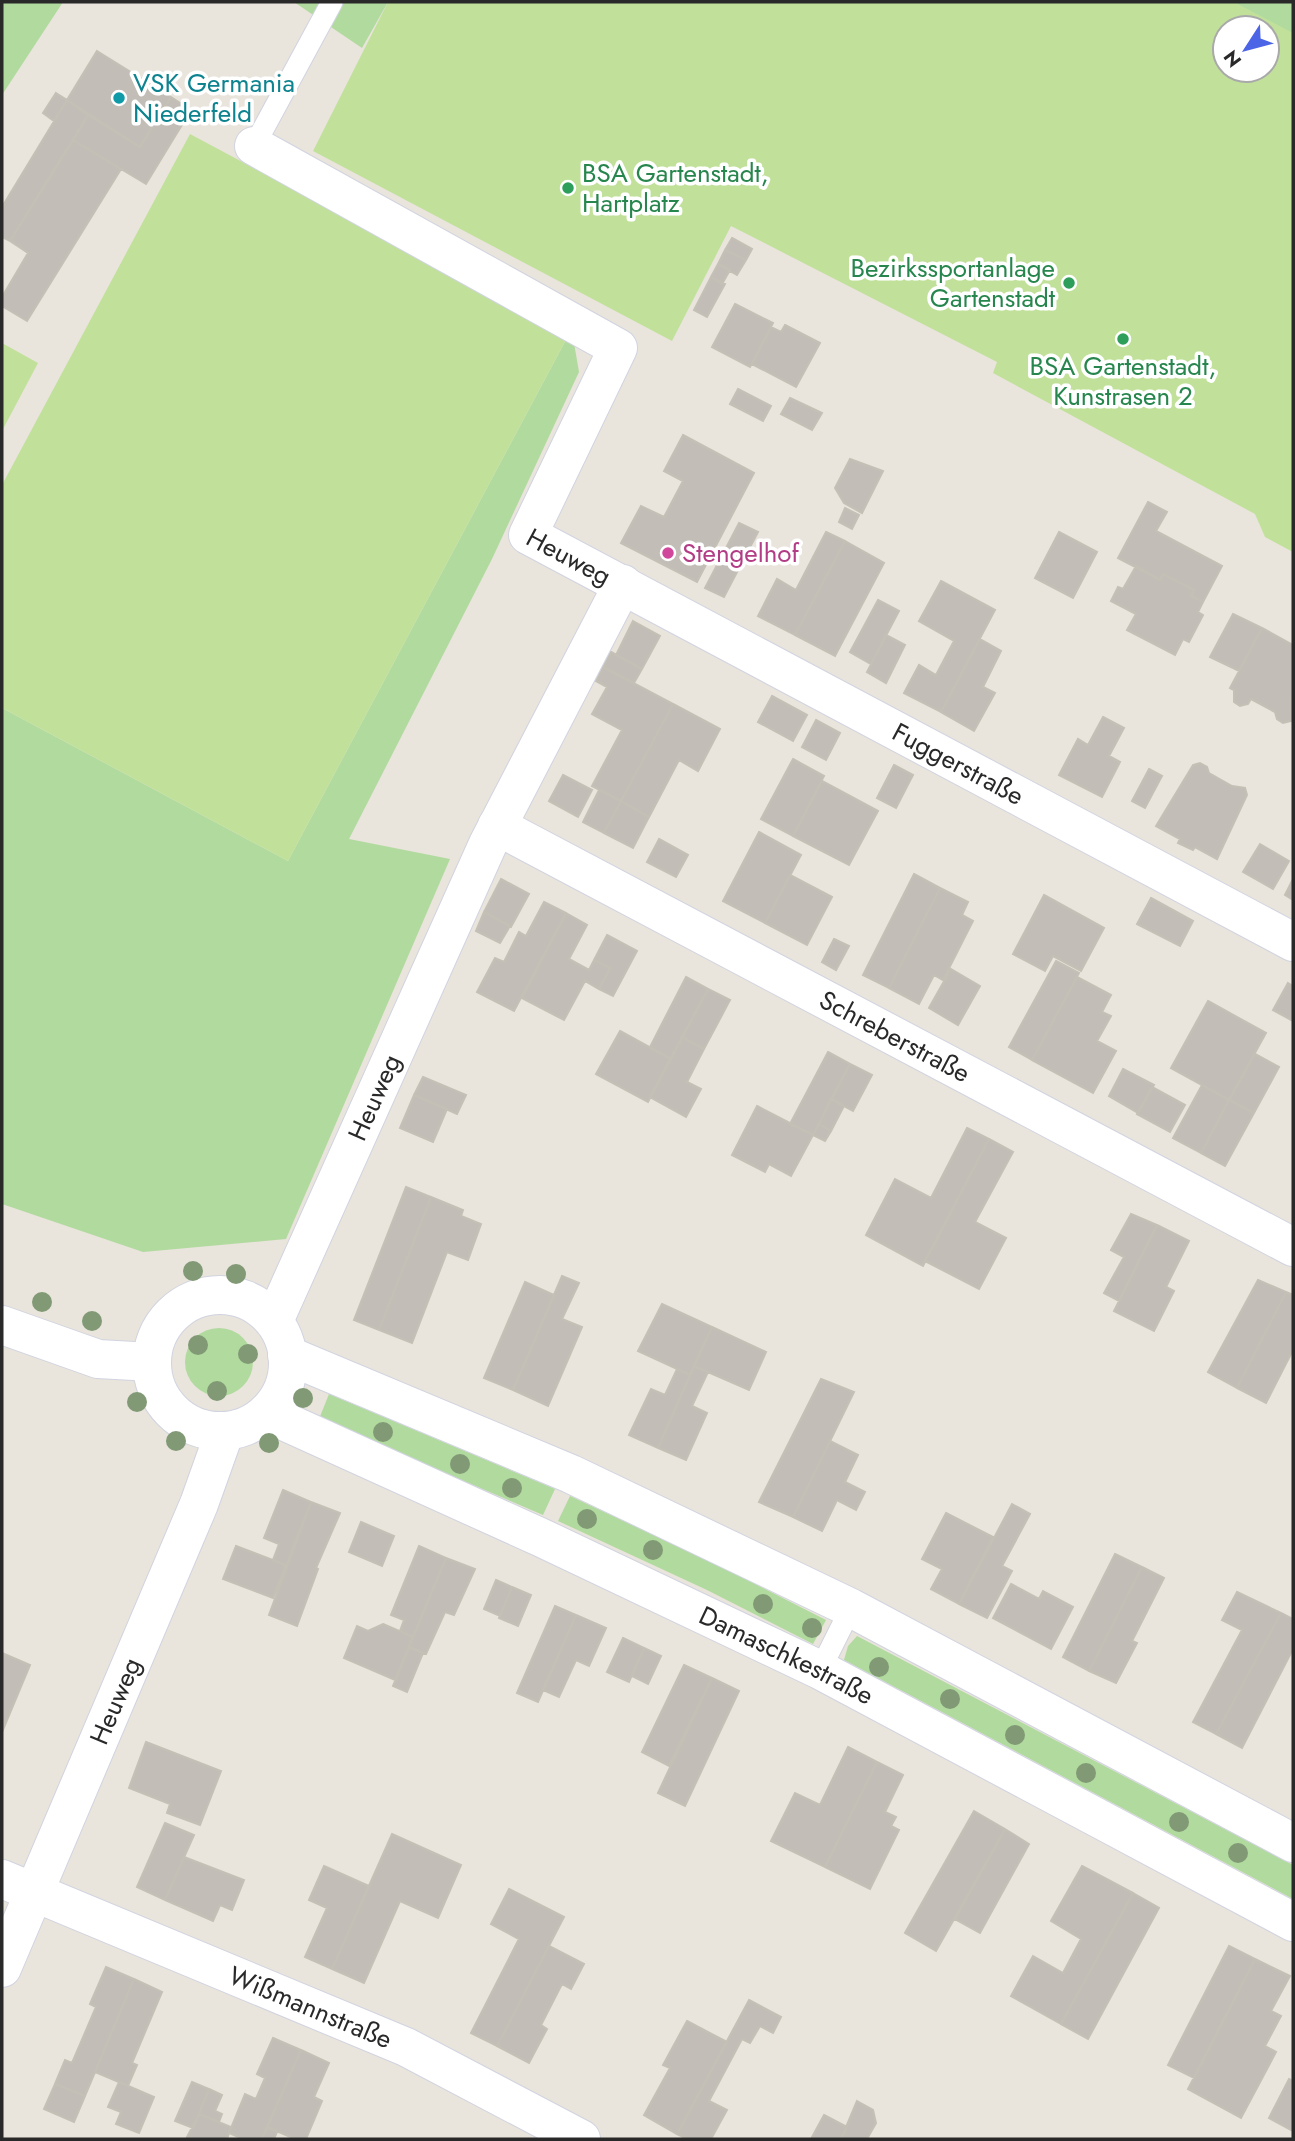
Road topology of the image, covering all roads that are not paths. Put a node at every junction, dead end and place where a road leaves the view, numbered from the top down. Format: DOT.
graph roads {
  1 [pos="332,2"];
  2 [pos="254,146"];
  3 [pos="623,584"];
  4 [pos="497,825"];
  5 [pos="1293,942"];
  6 [pos="1293,1247"];
  7 [pos="2,1325"];
  8 [pos="281,1338"];
  9 [pos="152,1362"];
  10 [pos="266,1413"];
  11 [pos="225,1431"];
  12 [pos="851,1608"];
  13 [pos="820,1670"];
  14 [pos="1293,1843"];
  15 [pos="17,1886"];
  16 [pos="1293,1922"];
  17 [pos="2,1968"];
  18 [pos="581,2139"];
  1 -- 2 [label="lane, Heuweg"];
  2 -- 3 [label="street, Heuweg"];
  3 -- 4 [label="street, Heuweg"];
  3 -- 5 [label="street, Fuggerstraße"];
  4 -- 6 [label="street, Schreberstraße"];
  4 -- 8 [label="street, Heuweg"];
  7 -- 9 [label="street"];
  8 -- 9 [label="street"];
  8 -- 10 [label="street"];
  8 -- 12 [label="street"];
  9 -- 11 [label="street"];
  10 -- 11 [label="street"];
  10 -- 13 [label="street, Damaschkestraße"];
  11 -- 15 [label="street, Heuweg"];
  12 -- 13 [label="lane"];
  12 -- 14 [label="street"];
  13 -- 16 [label="street, Damaschkestraße"];
  15 -- 17 [label="street, Heuweg"];
  15 -- 18 [label="street, Wißmannstraße"];
}
